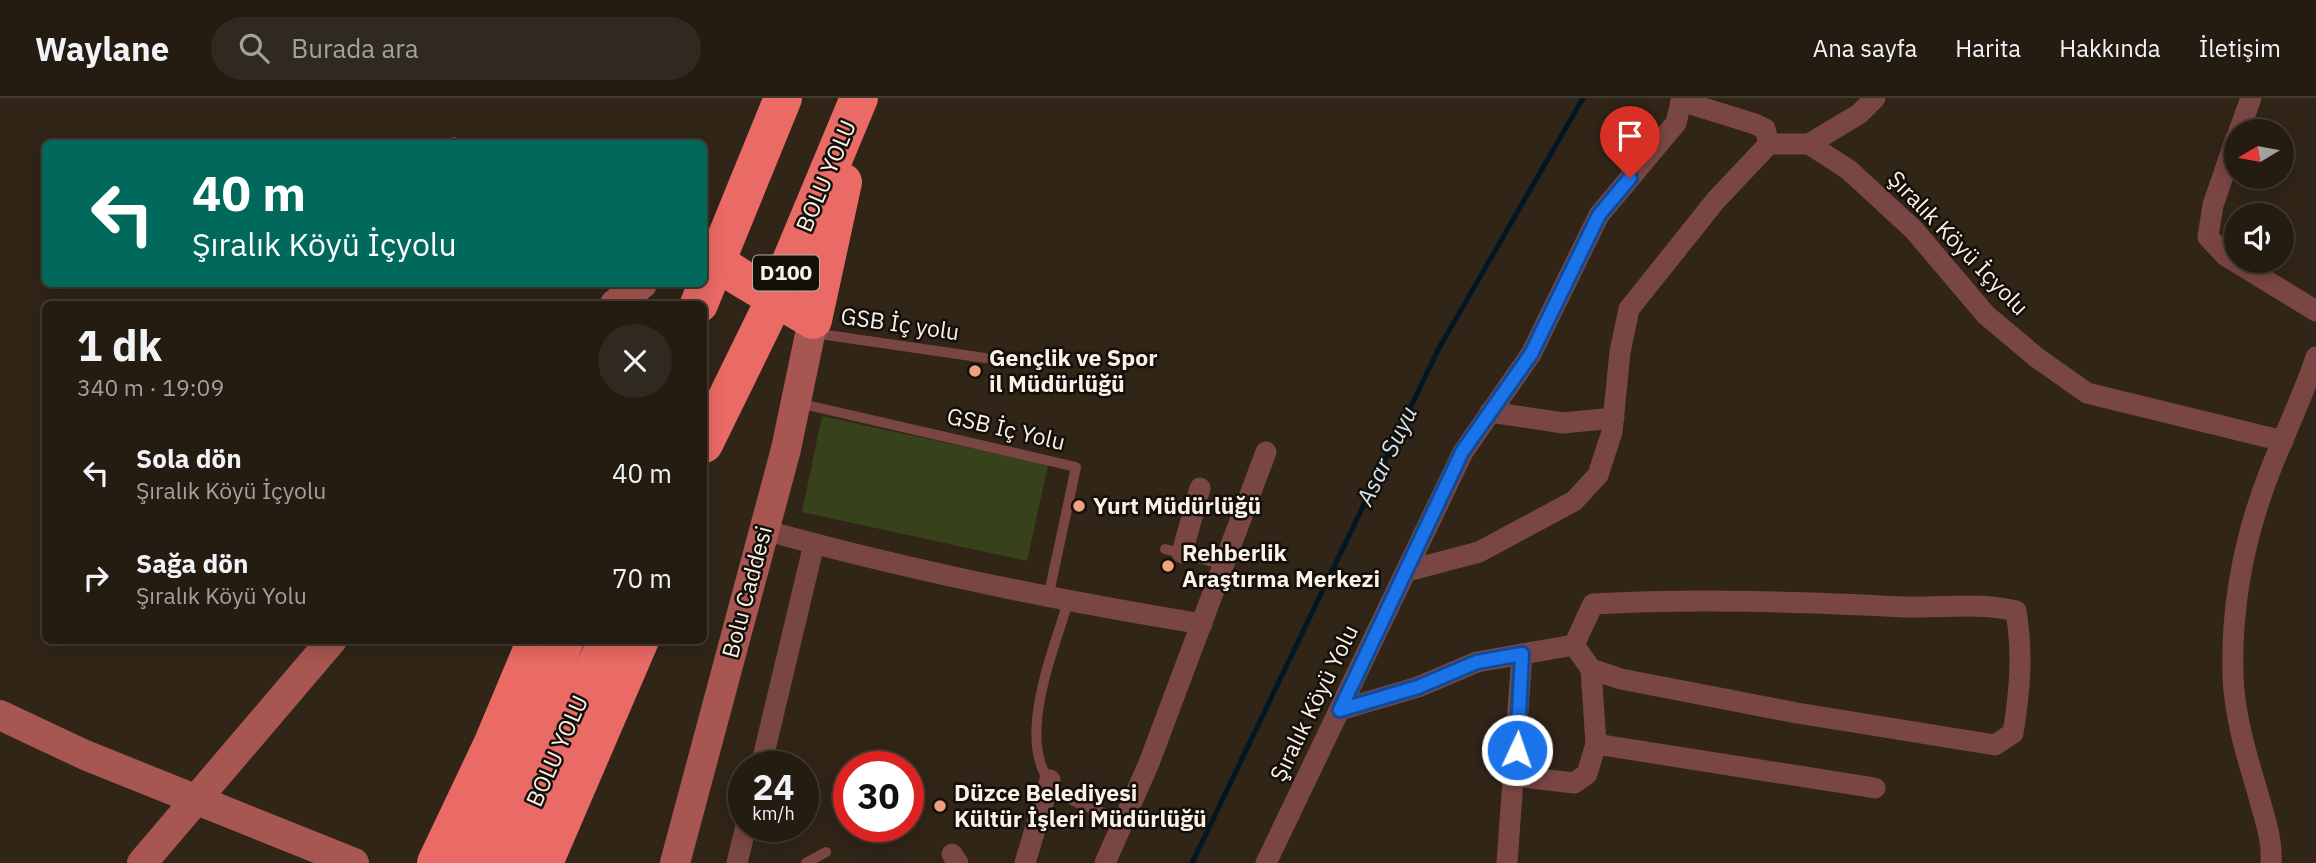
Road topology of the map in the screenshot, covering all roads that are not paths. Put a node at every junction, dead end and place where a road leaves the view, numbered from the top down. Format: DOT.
graph roads {
  1 [pos="766,98"];
  2 [pos="783,98"];
  3 [pos="860,98"];
  4 [pos="1875,98"];
  5 [pos="2250,98"];
  6 [pos="1682,100"];
  7 [pos="2243,119"];
  8 [pos="1769,144"];
  9 [pos="1810,144"];
  10 [pos="2224,173"];
  11 [pos="708,256"];
  12 [pos="638,287"];
  13 [pos="776,297"];
  14 [pos="619,301"];
  15 [pos="2316,311"];
  16 [pos="811,326"];
  17 [pos="2316,357"];
  18 [pos="985,358"];
  19 [pos="795,402"];
  20 [pos="1490,412"];
  21 [pos="1614,418"];
  22 [pos="707,438"];
  23 [pos="2283,441"];
  24 [pos="1266,452"];
  25 [pos="1200,488"];
  26 [pos="764,530"];
  27 [pos="814,544"];
  28 [pos="1173,551"];
  29 [pos="1224,565"];
  30 [pos="1407,571"];
  31 [pos="1058,600"];
  32 [pos="1202,624"];
  33 [pos="329,644"];
  34 [pos="534,644"];
  35 [pos="563,644"];
  36 [pos="606,644"];
  37 [pos="638,644"];
  38 [pos="1574,645"];
  39 [pos="1522,654"];
  40 [pos="1591,670"];
  41 [pos="1340,710"];
  42 [pos="0,715"];
  43 [pos="1596,744"];
  44 [pos="765,751"];
  45 [pos="1515,776"];
  46 [pos="1051,780"];
  47 [pos="1875,788"];
  48 [pos="197,800"];
  49 [pos="1124,820"];
  50 [pos="742,842"];
  51 [pos="826,852"];
  52 [pos="2276,858"];
  53 [pos="142,863"];
  54 [pos="354,863"];
  55 [pos="436,863"];
  56 [pos="472,863"];
  57 [pos="508,863"];
  58 [pos="544,863"];
  59 [pos="675,863"];
  60 [pos="737,863"];
  61 [pos="806,863"];
  62 [pos="1024,863"];
  63 [pos="1105,863"];
  64 [pos="1266,863"];
  65 [pos="1507,863"];
  1 -- 11 [label="street"];
  2 -- 11 [label="highway, D100"];
  3 -- 13 [label="highway, BOLU YOLU / D100"];
  3 -- 16 [label="highway"];
  4 -- 9 [label="street"];
  5 -- 7 [label="street"];
  6 -- 8 [label="street"];
  6 -- 20 [label="street, Şıralık Köyü Yolu"];
  8 -- 9 [label="street"];
  8 -- 21 [label="street"];
  9 -- 23 [label="street, Şıralık Köyü İçyolu"];
  10 -- 15 [label="street"];
  11 -- 13 [label="highway"];
  12 -- 14 [label="street"];
  13 -- 16 [label="highway"];
  13 -- 22 [label="highway, BOLU YOLU / D100"];
  16 -- 18 [label="lane, GSB İç yolu"];
  16 -- 19 [label="street, Bolu Caddesi"];
  17 -- 23 [label="street"];
  19 -- 26 [label="street, Bolu Caddesi"];
  19 -- 31 [label="lane, GSB İç Yolu"];
  20 -- 21 [label="street"];
  20 -- 30 [label="street, Şıralık Köyü Yolu"];
  21 -- 30 [label="street"];
  23 -- 52 [label="street"];
  24 -- 29 [label="street"];
  25 -- 28 [label="street"];
  26 -- 27 [label="street"];
  26 -- 59 [label="street, Bolu Caddesi"];
  27 -- 31 [label="street"];
  27 -- 44 [label="street"];
  28 -- 29 [label="lane"];
  29 -- 32 [label="street"];
  30 -- 41 [label="street, Şıralık Köyü Yolu"];
  31 -- 32 [label="street"];
  31 -- 46 [label="lane"];
  32 -- 49 [label="street"];
  33 -- 48 [label="street"];
  34 -- 55 [label="highway"];
  35 -- 56 [label="highway"];
  36 -- 57 [label="highway, BOLU YOLU"];
  37 -- 58 [label="highway"];
  38 -- 39 [label="street"];
  38 -- 40 [label="street"];
  38 -- 40 [label="street"];
  39 -- 41 [label="street"];
  39 -- 45 [label="street"];
  40 -- 43 [label="street"];
  41 -- 64 [label="street, Şıralık Köyü Yolu"];
  42 -- 48 [label="street"];
  43 -- 45 [label="street"];
  43 -- 47 [label="street"];
  45 -- 65 [label="street"];
  46 -- 49 [label="lane"];
  46 -- 62 [label="street"];
  48 -- 53 [label="street"];
  48 -- 54 [label="street"];
  49 -- 63 [label="street"];
  50 -- 60 [label="street"];
  51 -- 61 [label="lane"];
}
